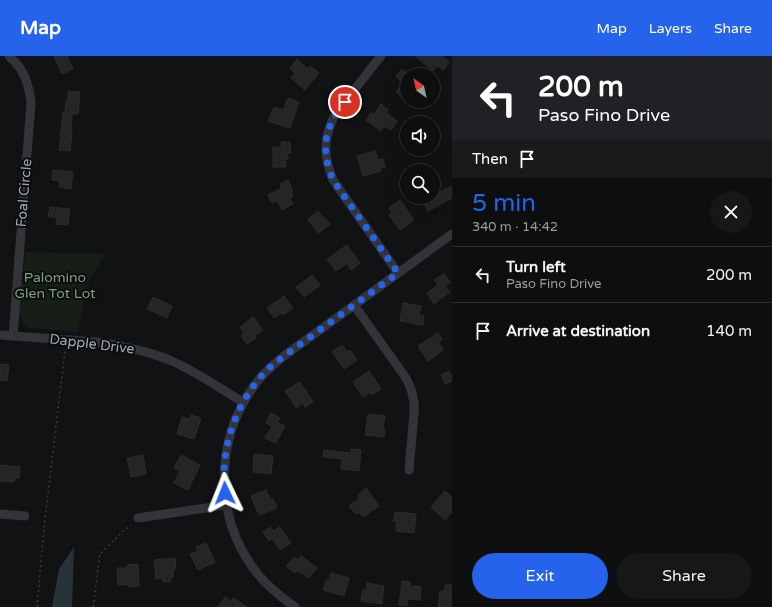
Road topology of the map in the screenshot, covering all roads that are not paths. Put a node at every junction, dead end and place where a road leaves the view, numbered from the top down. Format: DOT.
graph roads {
  1 [pos="9,56"];
  2 [pos="381,56"];
  3 [pos="452,234"];
  4 [pos="398,273"];
  5 [pos="354,305"];
  6 [pos="0,335"];
  7 [pos="13,336"];
  8 [pos="244,402"];
  9 [pos="409,470"];
  10 [pos="226,505"];
  11 [pos="0,514"];
  12 [pos="25,516"];
  13 [pos="138,518"];
  14 [pos="284,599"];
  15 [pos="278,607"];
  16 [pos="295,607"];
  1 -- 7 [label="street, Foal Circle"];
  2 -- 4 [label="street"];
  3 -- 4 [label="street"];
  4 -- 5 [label="street"];
  5 -- 8 [label="street"];
  5 -- 9 [label="street"];
  6 -- 7 [label="street, Dapple Drive"];
  7 -- 8 [label="street, Dapple Drive"];
  8 -- 10 [label="street"];
  10 -- 13 [label="street"];
  10 -- 14 [label="street"];
  11 -- 12 [label="street"];
  14 -- 15 [label="street"];
  14 -- 16 [label="street"];
}
